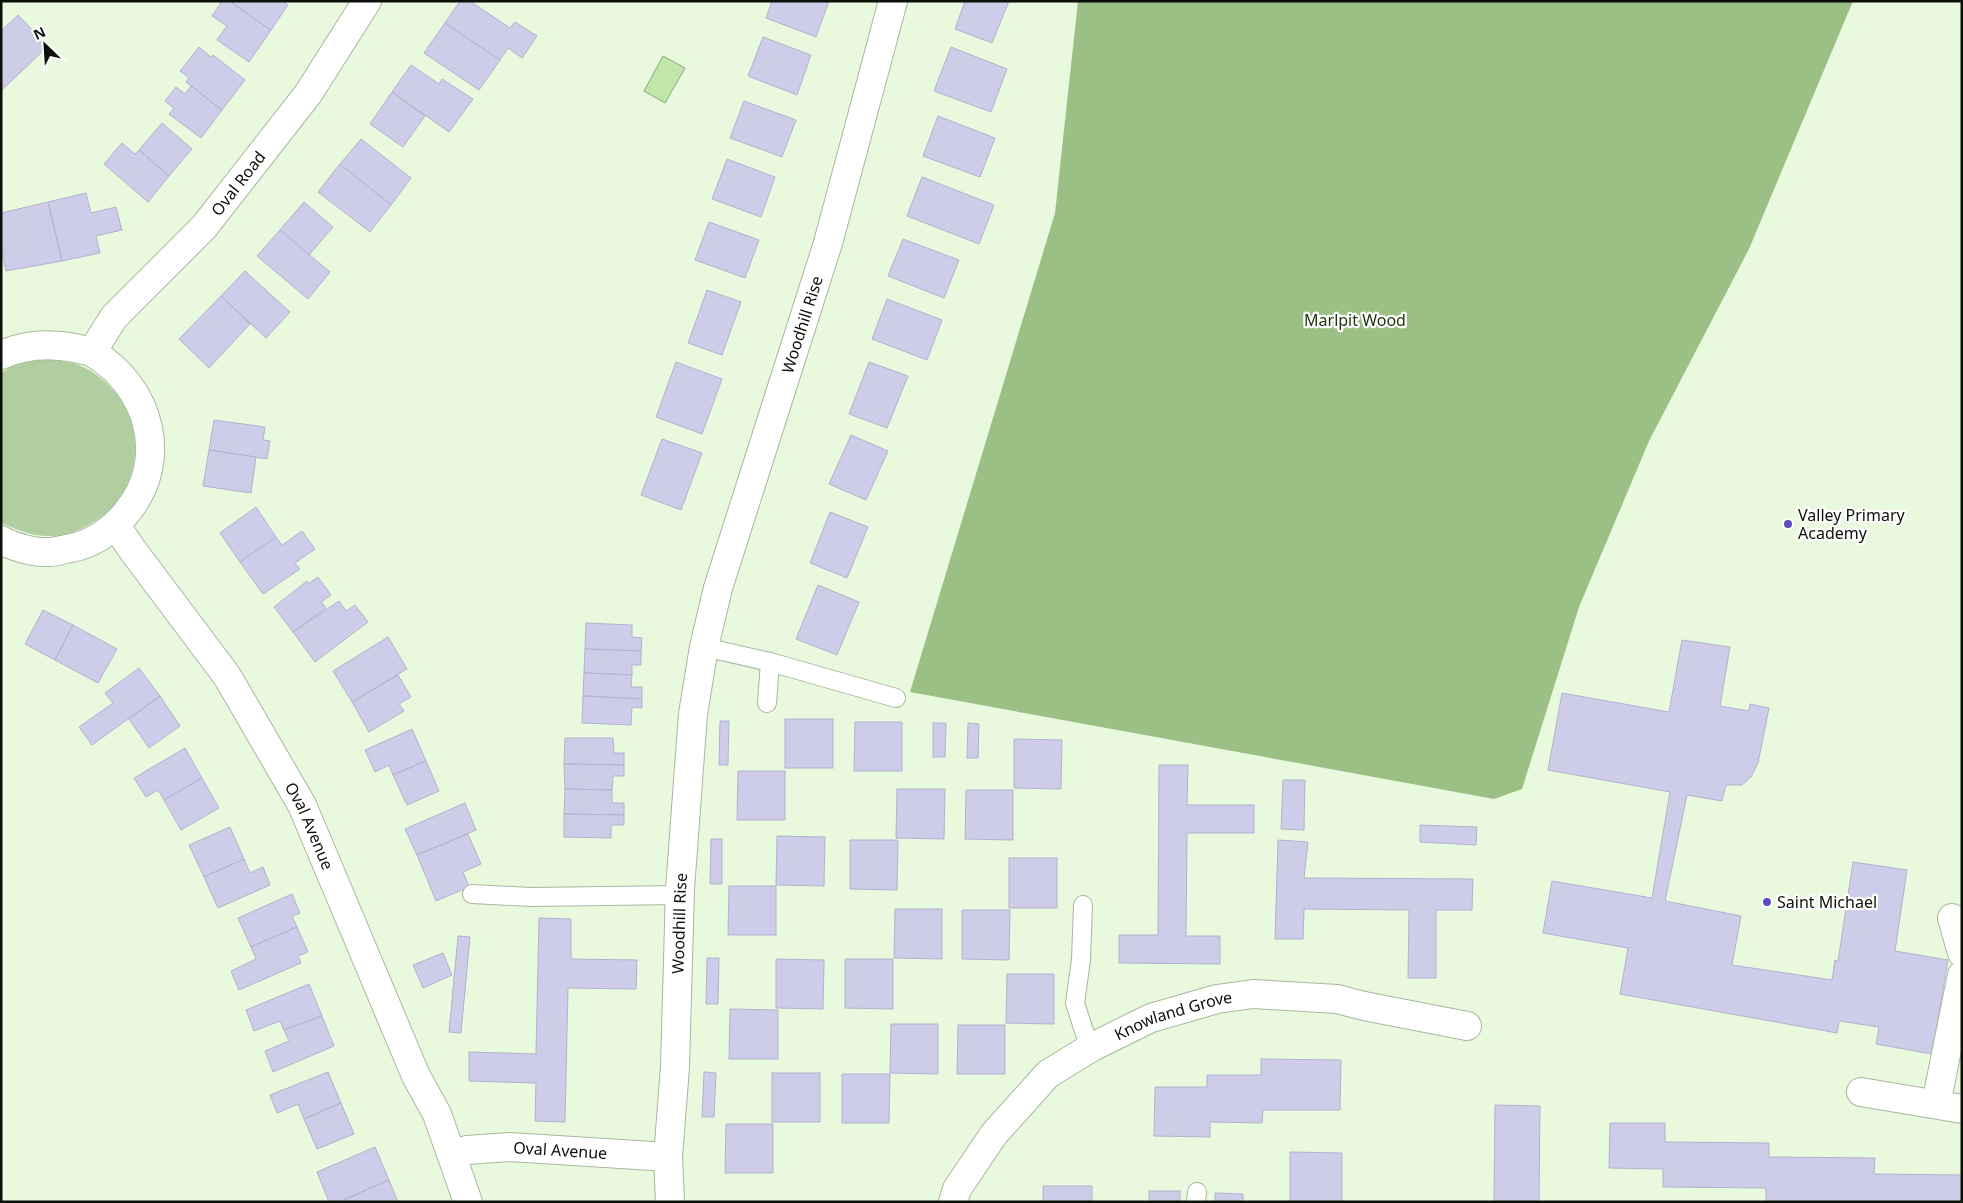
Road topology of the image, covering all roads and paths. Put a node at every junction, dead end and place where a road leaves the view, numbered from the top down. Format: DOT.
graph roads {
  1 [pos="367,1"];
  2 [pos="893,1"];
  3 [pos="92,352"];
  4 [pos="1,355"];
  5 [pos="116,526"];
  6 [pos="1,540"];
  7 [pos="704,647"];
  8 [pos="770,662"];
  9 [pos="896,698"];
  10 [pos="767,703"];
  11 [pos="472,894"];
  12 [pos="680,895"];
  13 [pos="1083,905"];
  14 [pos="1952,918"];
  15 [pos="1962,953"];
  16 [pos="1962,975"];
  17 [pos="1467,1026"];
  18 [pos="1092,1047"];
  19 [pos="1861,1092"];
  20 [pos="1949,1107"];
  21 [pos="452,1154"];
  22 [pos="668,1157"];
  23 [pos="468,1202"];
  24 [pos="670,1202"];
  25 [pos="953,1202"];
  1 -- 3 [label="street, Oval Road"];
  2 -- 7 [label="street, Woodhill Rise"];
  3 -- 4 [label="street"];
  3 -- 5 [label="street"];
  5 -- 6 [label="street"];
  5 -- 21 [label="street, Oval Avenue"];
  7 -- 8 [label="lane"];
  7 -- 12 [label="street, Woodhill Rise"];
  8 -- 9 [label="lane"];
  8 -- 10 [label="lane"];
  11 -- 12 [label="lane"];
  12 -- 22 [label="street, Woodhill Rise"];
  13 -- 18 [label="lane"];
  14 -- 15 [label="street"];
  16 -- 20 [label="street"];
  17 -- 18 [label="street, Knowland Grove"];
  18 -- 25 [label="street, Knowland Grove"];
  19 -- 20 [label="street"];
  21 -- 22 [label="street, Oval Avenue"];
  21 -- 23 [label="street, Oval Avenue"];
  22 -- 24 [label="street, Woodhill Rise"];
}
